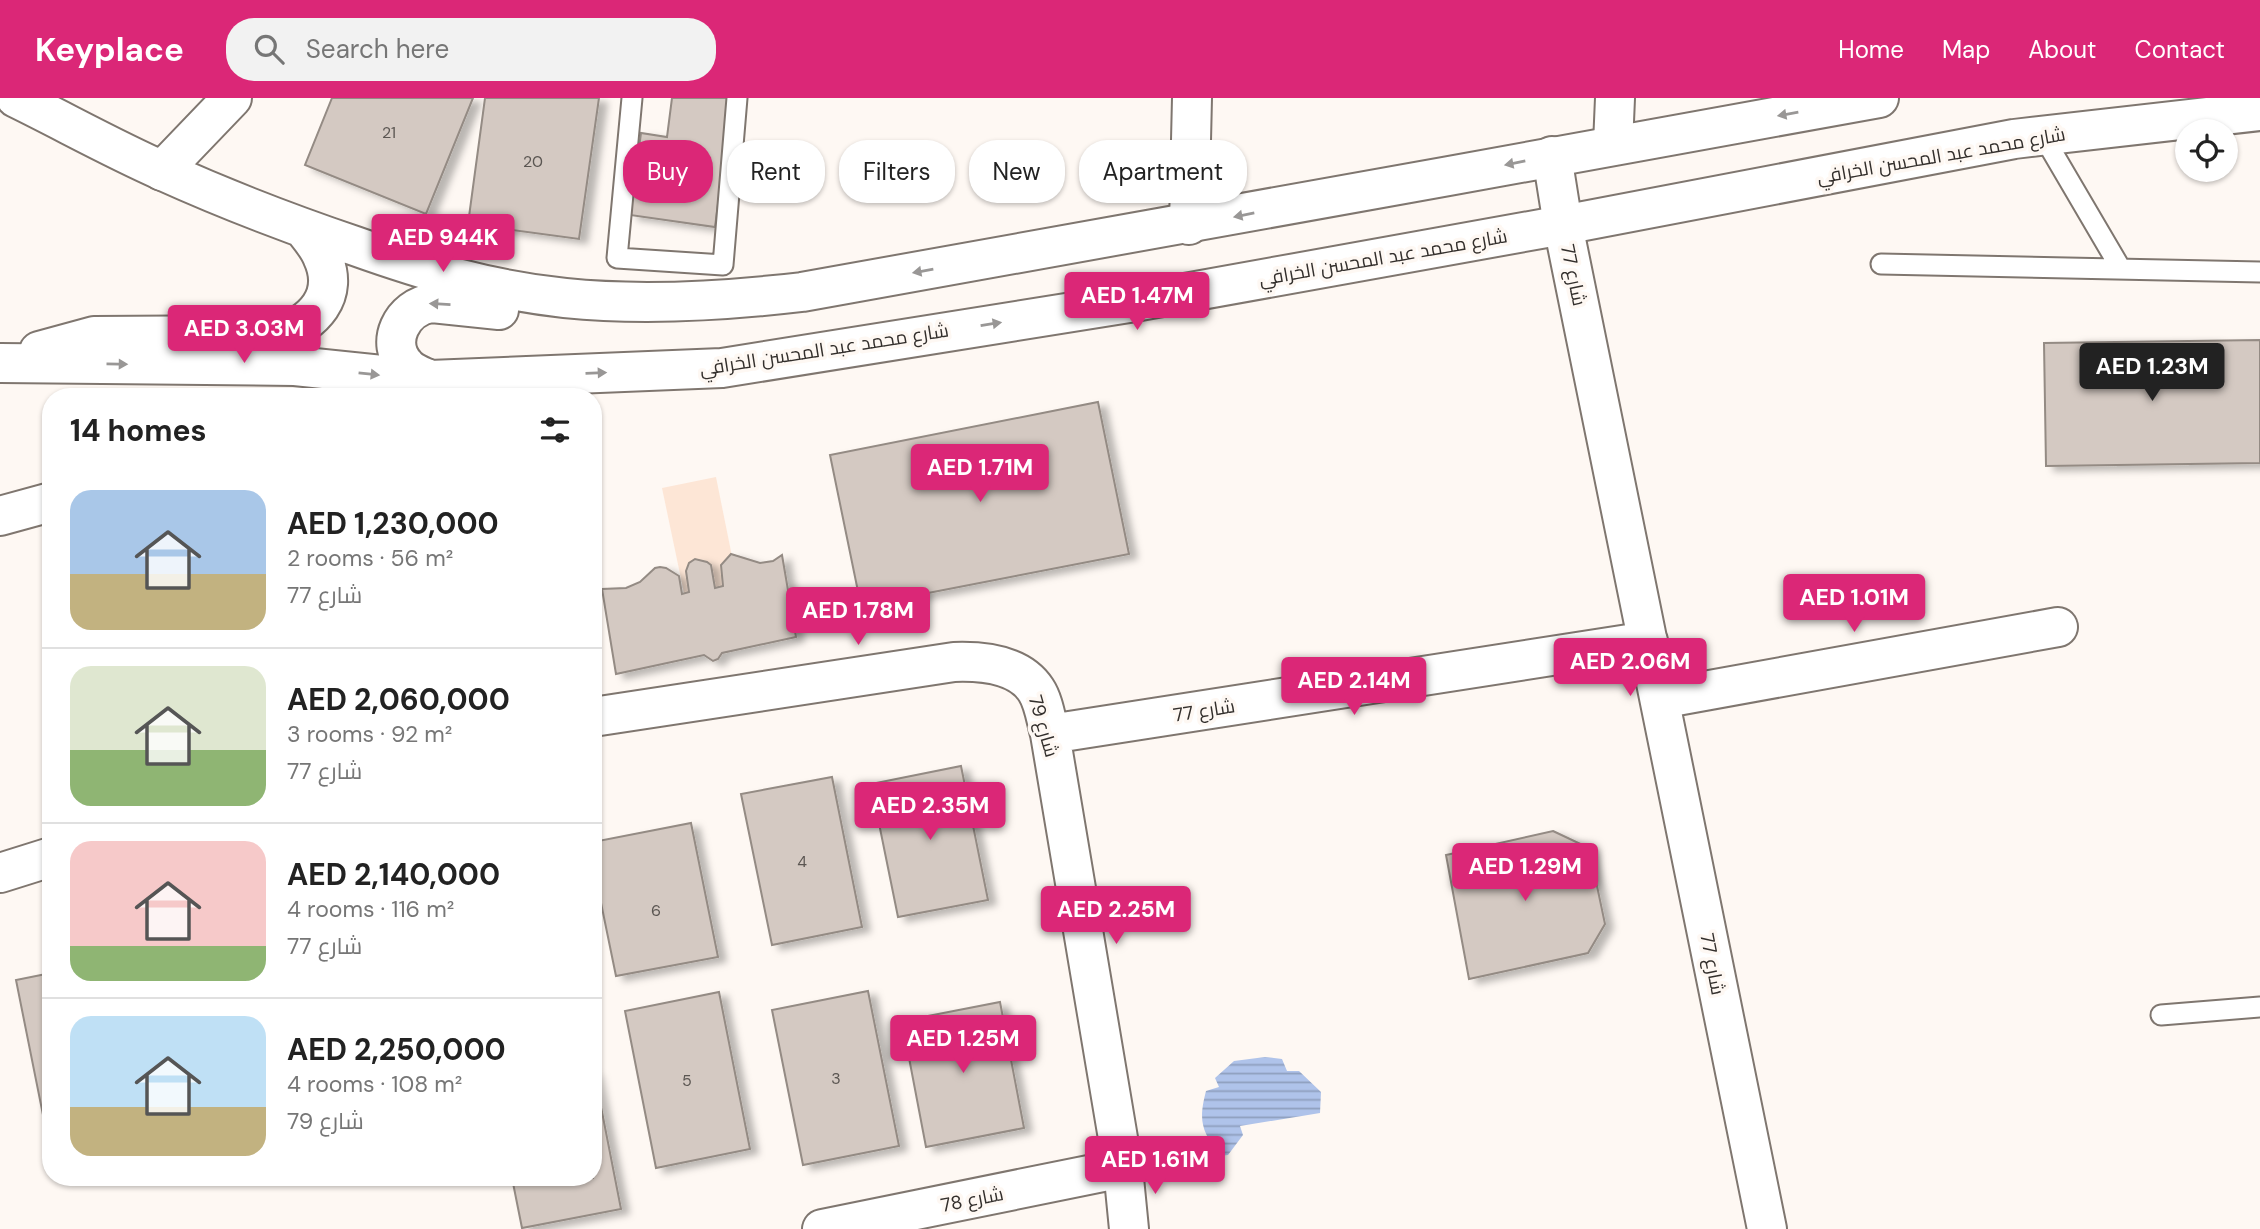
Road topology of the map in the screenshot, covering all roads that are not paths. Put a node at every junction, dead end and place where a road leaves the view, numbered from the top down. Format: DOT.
graph roads {
  1 [pos="16,98"];
  2 [pos="632,98"];
  3 [pos="737,98"];
  4 [pos="1192,98"];
  5 [pos="1615,98"];
  6 [pos="1879,98"];
  7 [pos="223,108"];
  8 [pos="2260,111"];
  9 [pos="2043,136"];
  10 [pos="1613,145"];
  11 [pos="1552,156"];
  12 [pos="162,171"];
  13 [pos="198,185"];
  14 [pos="1189,225"];
  15 [pos="1563,225"];
  16 [pos="303,228"];
  17 [pos="1881,264"];
  18 [pos="2121,269"];
  19 [pos="2260,272"];
  20 [pos="652,301"];
  21 [pos="0,363"];
  22 [pos="430,380"];
  23 [pos="42,504"];
  24 [pos="0,516"];
  25 [pos="2058,628"];
  26 [pos="1648,641"];
  27 [pos="1660,699"];
  28 [pos="602,716"];
  29 [pos="1050,734"];
  30 [pos="42,860"];
  31 [pos="0,873"];
  32 [pos="2260,1007"];
  33 [pos="2161,1015"];
  34 [pos="1123,1168"];
  35 [pos="822,1229"];
  36 [pos="1129,1229"];
  37 [pos="1767,1229"];
  1 -- 12 [label="main road"];
  2 -- 3 [label="lane"];
  4 -- 14 [label="main road"];
  5 -- 10 [label="main road"];
  6 -- 10 [label="main road, one-way"];
  7 -- 12 [label="main road"];
  7 -- 13 [label="main road"];
  8 -- 9 [label="main road, شارع محمد عبد المحسن الخرافي"];
  9 -- 15 [label="main road, شارع محمد عبد المحسن الخرافي"];
  9 -- 18 [label="lane"];
  10 -- 11 [label="main road"];
  11 -- 14 [label="main road, one-way"];
  11 -- 15 [label="main road, شارع 77"];
  12 -- 13 [label="main road"];
  13 -- 16 [label="main road"];
  14 -- 20 [label="main road, one-way"];
  22 -- 15 [label="main road, شارع محمد عبد المحسن الخرافي, one-way"];
  15 -- 26 [label="main road, شارع 77"];
  16 -- 20 [label="main road"];
  16 -- 21 [label="main road"];
  17 -- 18 [label="lane"];
  18 -- 19 [label="lane"];
  20 -- 22 [label="main road, one-way"];
  21 -- 22 [label="main road, شارع محمد عبد المحسن الخرافي, one-way"];
  23 -- 24 [label="main road"];
  25 -- 27 [label="main road"];
  26 -- 27 [label="main road, شارع 77"];
  26 -- 29 [label="main road, شارع 77"];
  27 -- 37 [label="main road, شارع 77"];
  28 -- 29 [label="main road, شارع 79"];
  29 -- 34 [label="main road, شارع 79"];
  30 -- 31 [label="main road"];
  32 -- 33 [label="lane"];
  34 -- 35 [label="main road, شارع 78"];
  34 -- 36 [label="main road"];
}
